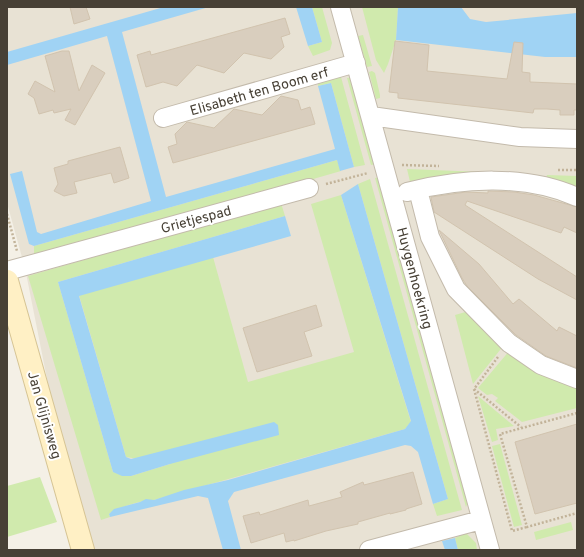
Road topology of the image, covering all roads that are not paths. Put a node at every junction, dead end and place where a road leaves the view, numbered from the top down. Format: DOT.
graph roads {
  1 [pos="340,7"];
  2 [pos="356,63"];
  3 [pos="371,116"];
  4 [pos="163,118"];
  5 [pos="577,139"];
  6 [pos="310,188"];
  7 [pos="418,190"];
  8 [pos="393,196"];
  9 [pos="577,197"];
  10 [pos="12,273"];
  11 [pos="577,379"];
  12 [pos="481,520"];
  13 [pos="83,550"];
  14 [pos="369,550"];
  15 [pos="490,550"];
  1 -- 2 [label="street, Huygenhoekring"];
  2 -- 3 [label="street, Huygenhoekring"];
  2 -- 4 [label="street, Elisabeth ten Boom erf"];
  3 -- 5 [label="street"];
  3 -- 8 [label="street, Huygenhoekring"];
  6 -- 10 [label="street, Grietjespad"];
  7 -- 8 [label="street"];
  7 -- 9 [label="street"];
  7 -- 11 [label="street"];
  8 -- 12 [label="street, Huygenhoekring"];
  10 -- 13 [label="street, Jan Glijnisweg"];
  12 -- 14 [label="street"];
  12 -- 15 [label="street, Huygenhoekring"];
}
